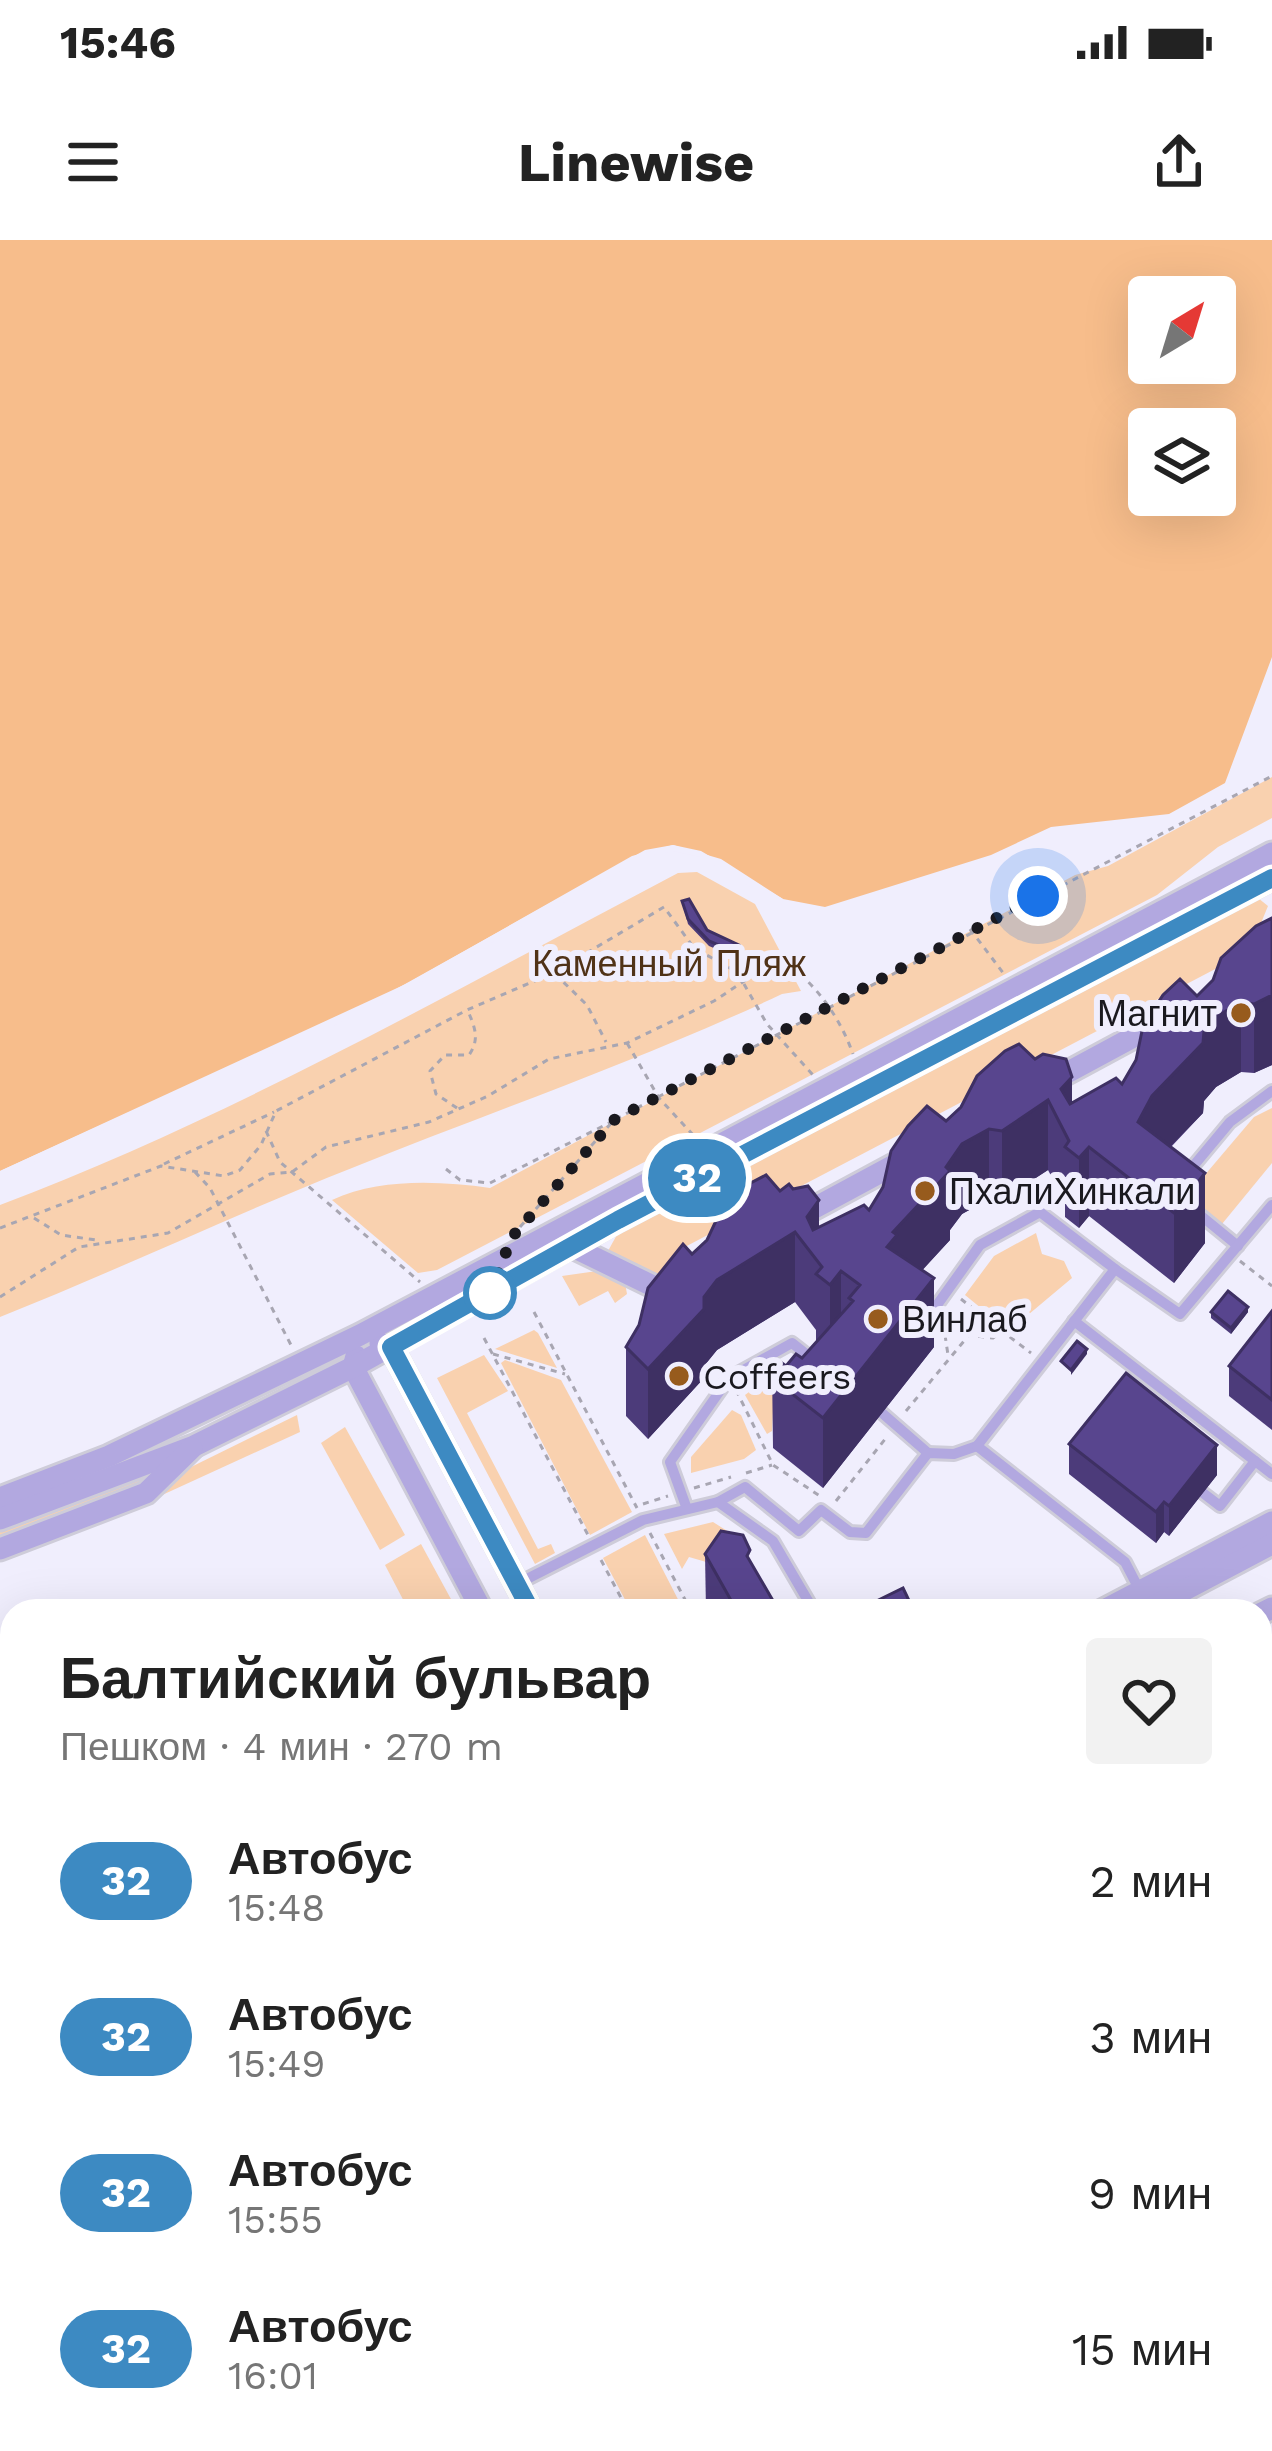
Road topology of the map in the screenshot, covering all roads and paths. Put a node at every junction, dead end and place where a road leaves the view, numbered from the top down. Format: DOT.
graph roads {
  1 [pos="1272,776"];
  2 [pos="1272,853"];
  3 [pos="1272,878"];
  4 [pos="970,929"];
  5 [pos="554,973"];
  6 [pos="1005,976"];
  7 [pos="743,983"];
  8 [pos="830,1009"];
  9 [pos="467,1010"];
  10 [pos="1180,1012"];
  11 [pos="782,1034"];
  12 [pos="627,1043"];
  13 [pos="607,1045"];
  14 [pos="854,1054"];
  15 [pos="813,1075"];
  16 [pos="1272,1091"];
  17 [pos="659,1098"];
  18 [pos="1018,1099"];
  19 [pos="459,1108"];
  20 [pos="276,1112"];
  21 [pos="614,1120"];
  22 [pos="265,1127"];
  23 [pos="695,1137"];
  24 [pos="934,1144"];
  25 [pos="161,1166"];
  26 [pos="446,1169"];
  27 [pos="194,1172"];
  28 [pos="292,1172"];
  29 [pos="1172,1192"];
  30 [pos="218,1204"];
  31 [pos="1272,1205"];
  32 [pos="1189,1206"];
  33 [pos="34,1217"];
  34 [pos="0,1228"];
  35 [pos="772,1231"];
  36 [pos="512,1237"];
  37 [pos="98,1241"];
  38 [pos="575,1248"];
  39 [pos="1235,1250"];
  40 [pos="1115,1269"];
  41 [pos="698,1270"];
  42 [pos="421,1283"];
  43 [pos="1272,1286"];
  44 [pos="0,1297"];
  45 [pos="968,1304"];
  46 [pos="913,1308"];
  47 [pos="534,1312"];
  48 [pos="928,1319"];
  49 [pos="1074,1321"];
  50 [pos="1002,1331"];
  51 [pos="360,1335"];
  52 [pos="484,1338"];
  53 [pos="391,1347"];
  54 [pos="293,1348"];
  55 [pos="492,1354"];
  56 [pos="948,1357"];
  57 [pos="353,1367"];
  58 [pos="826,1370"];
  59 [pos="567,1374"];
  60 [pos="882,1413"];
  61 [pos="194,1446"];
  62 [pos="977,1446"];
  63 [pos="928,1453"];
  64 [pos="1255,1461"];
  65 [pos="773,1465"];
  66 [pos="1272,1474"];
  67 [pos="681,1492"];
  68 [pos="1203,1493"];
  69 [pos="0,1498"];
  70 [pos="718,1502"];
  71 [pos="636,1507"];
  72 [pos="687,1509"];
  73 [pos="0,1519"];
  74 [pos="643,1520"];
  75 [pos="1272,1522"];
  76 [pos="1272,1544"];
  77 [pos="593,1546"];
  78 [pos="0,1549"];
  79 [pos="518,1585"];
  80 [pos="467,1599"];
  81 [pos="526,1599"];
  82 [pos="622,1599"];
  83 [pos="685,1599"];
  84 [pos="807,1599"];
  85 [pos="1141,1599"];
  86 [pos="1145,1599"];
  87 [pos="1147,1599"];
  1 -- 4 [label="path"];
  2 -- 51 [label="street"];
  3 -- 38 [label="street"];
  4 -- 6 [label="path"];
  4 -- 8 [label="path"];
  5 -- 7 [label="path"];
  5 -- 9 [label="path"];
  5 -- 13 [label="path"];
  7 -- 8 [label="path"];
  7 -- 11 [label="path"];
  7 -- 12 [label="path"];
  8 -- 11 [label="path"];
  8 -- 14 [label="path"];
  9 -- 19 [label="path"];
  9 -- 20 [label="path"];
  10 -- 18 [label="street"];
  11 -- 15 [label="path"];
  11 -- 17 [label="path"];
  12 -- 13 [label="path"];
  12 -- 17 [label="path"];
  13 -- 19 [label="path"];
  16 -- 29 [label="lane"];
  17 -- 21 [label="path"];
  17 -- 23 [label="path"];
  19 -- 28 [label="path"];
  20 -- 22 [label="path"];
  20 -- 25 [label="path"];
  21 -- 26 [label="path"];
  21 -- 36 [label="path"];
  22 -- 27 [label="path"];
  22 -- 28 [label="path"];
  24 -- 35 [label="street"];
  25 -- 27 [label="path"];
  25 -- 33 [label="path"];
  27 -- 30 [label="path"];
  28 -- 30 [label="path"];
  28 -- 42 [label="path"];
  30 -- 37 [label="path"];
  30 -- 54 [label="path"];
  31 -- 39 [label="lane"];
  32 -- 39 [label="lane"];
  33 -- 34 [label="path"];
  33 -- 37 [label="path"];
  37 -- 44 [label="path"];
  38 -- 41 [label="street"];
  38 -- 53 [label="street"];
  39 -- 40 [label="lane"];
  39 -- 43 [label="path"];
  40 -- 48 [label="lane"];
  40 -- 49 [label="lane"];
  45 -- 50 [label="path"];
  46 -- 48 [label="lane"];
  47 -- 59 [label="path"];
  48 -- 56 [label="path"];
  49 -- 62 [label="lane"];
  49 -- 64 [label="lane"];
  51 -- 53 [label="street"];
  51 -- 57 [label="street"];
  51 -- 69 [label="street"];
  52 -- 55 [label="path"];
  53 -- 57 [label="street"];
  53 -- 79 [label="street"];
  55 -- 59 [label="path"];
  55 -- 77 [label="path"];
  57 -- 61 [label="street"];
  57 -- 80 [label="street"];
  58 -- 67 [label="lane"];
  59 -- 71 [label="path"];
  60 -- 63 [label="lane"];
  61 -- 73 [label="street"];
  61 -- 78 [label="street"];
  62 -- 63 [label="lane"];
  62 -- 85 [label="lane"];
  63 -- 70 [label="lane"];
  64 -- 66 [label="lane"];
  64 -- 68 [label="lane"];
  65 -- 67 [label="path"];
  67 -- 71 [label="path"];
  67 -- 72 [label="lane"];
  70 -- 72 [label="lane"];
  70 -- 84 [label="lane"];
  71 -- 74 [label="path"];
  72 -- 74 [label="lane"];
  74 -- 77 [label="lane"];
  74 -- 83 [label="path"];
  75 -- 86 [label="street"];
  76 -- 87 [label="street"];
  77 -- 79 [label="lane"];
  77 -- 82 [label="path"];
  79 -- 81 [label="street"];
}
